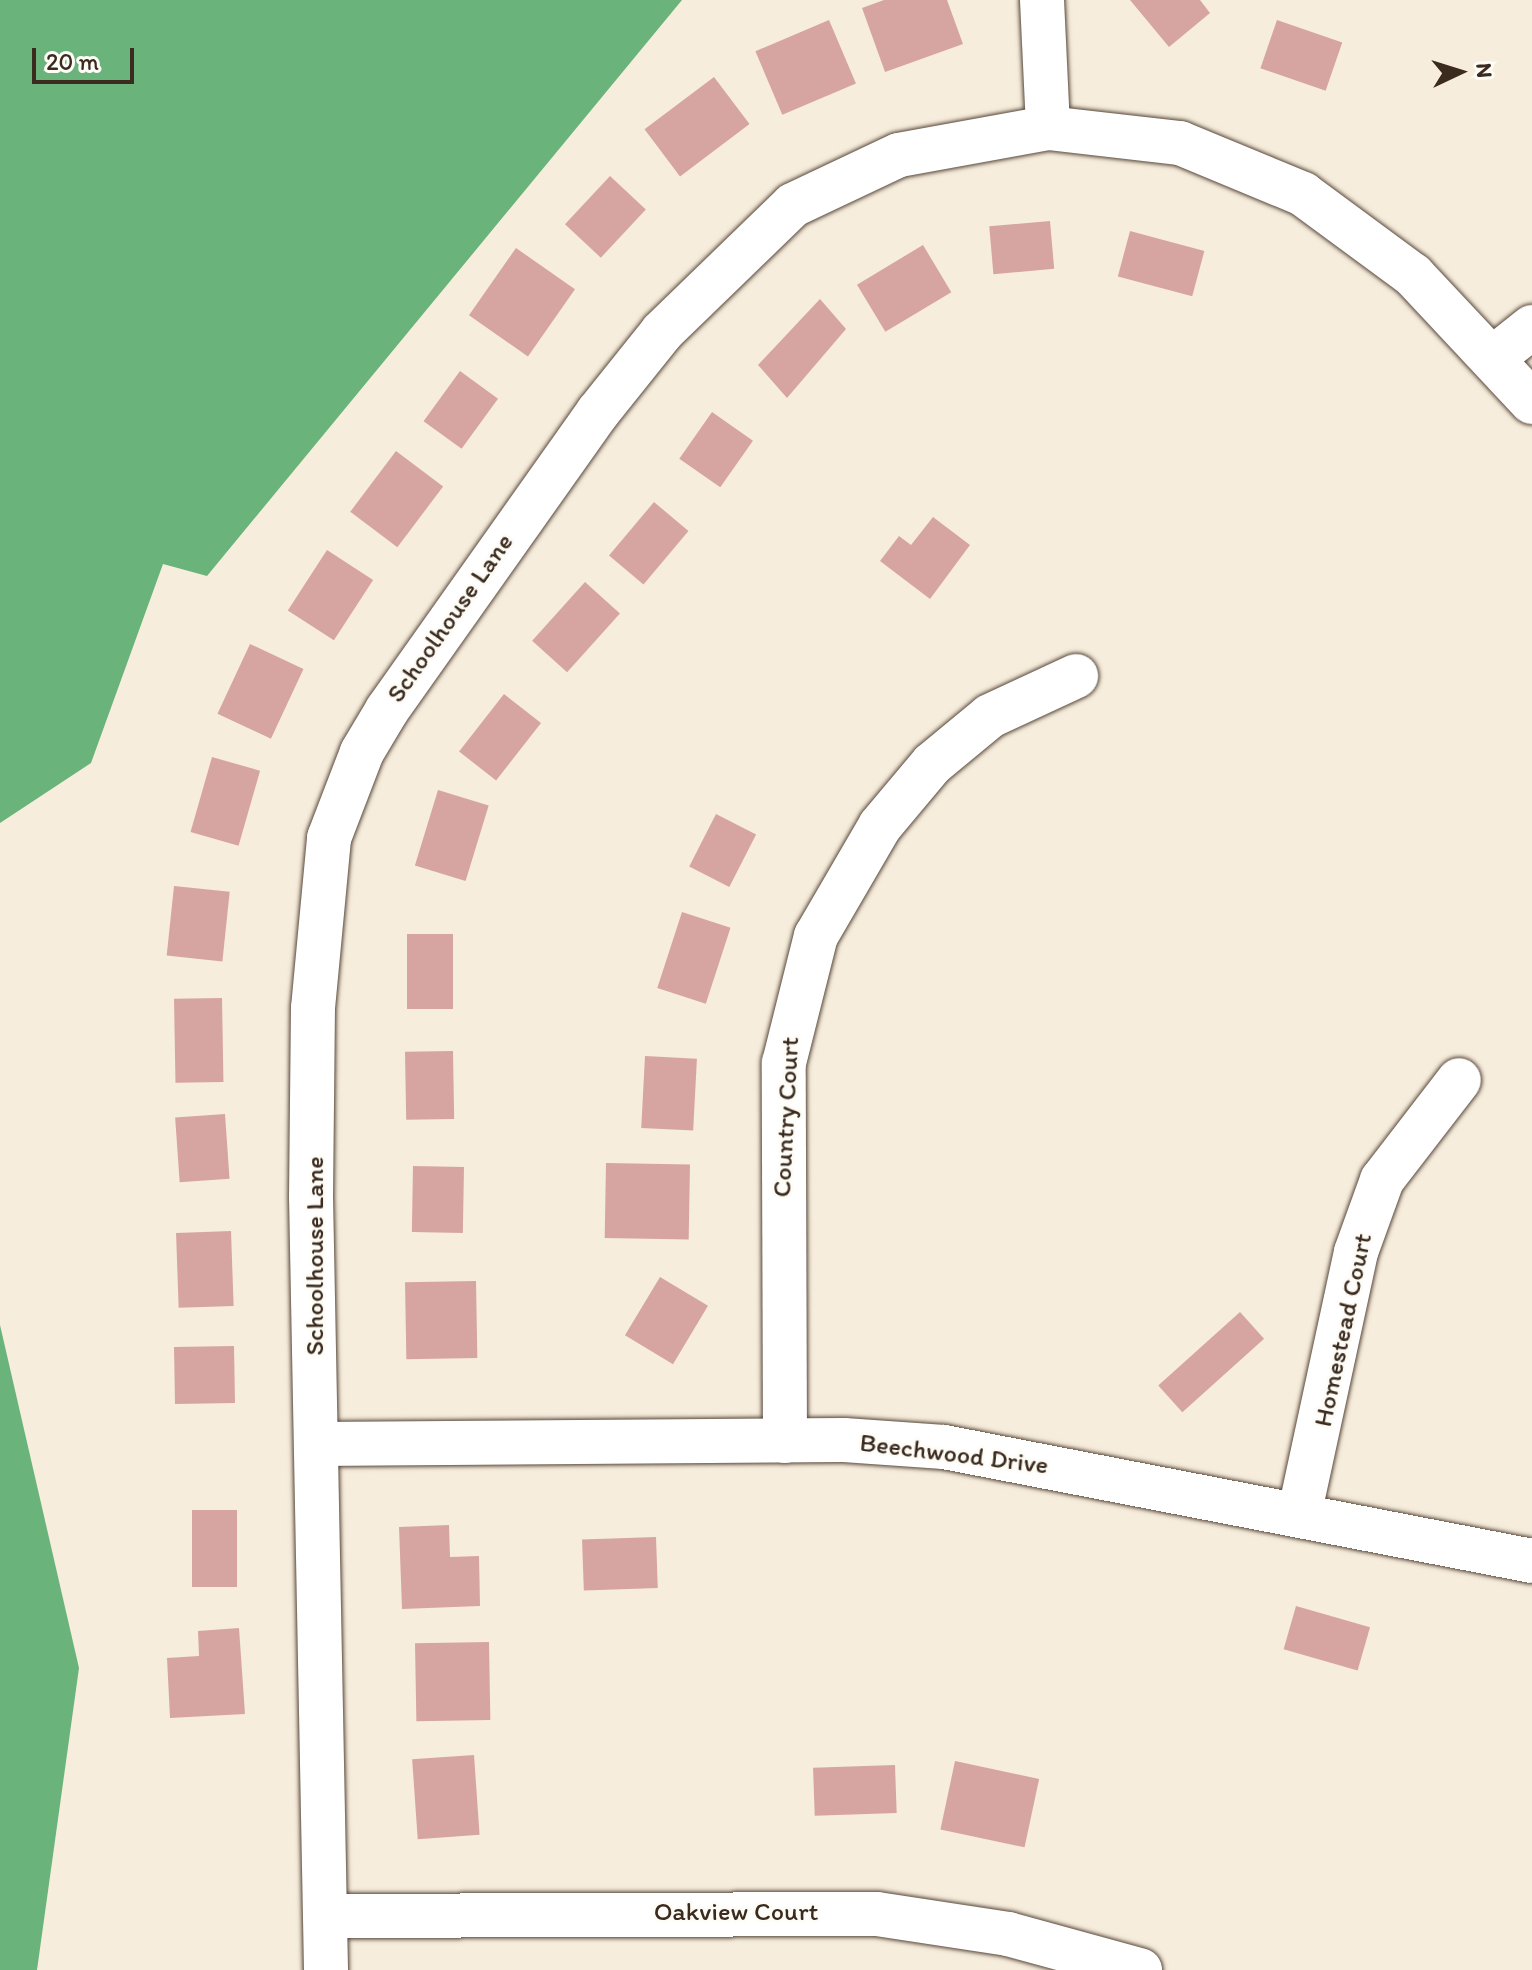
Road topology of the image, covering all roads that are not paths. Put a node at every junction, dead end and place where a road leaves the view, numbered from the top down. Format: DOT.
graph roads {
  1 [pos="1042,0"];
  2 [pos="1048,128"];
  3 [pos="1532,327"];
  4 [pos="1493,358"];
  5 [pos="1532,402"];
  6 [pos="1076,676"];
  7 [pos="1459,1080"];
  8 [pos="785,1441"];
  9 [pos="318,1444"];
  10 [pos="1300,1511"];
  11 [pos="1532,1561"];
  12 [pos="325,1916"];
  13 [pos="326,1970"];
  14 [pos="1140,1970"];
  1 -- 2 [label="street"];
  2 -- 4 [label="street, Schoolhouse Lane"];
  2 -- 9 [label="street, Schoolhouse Lane"];
  3 -- 4 [label="street"];
  4 -- 5 [label="street, Schoolhouse Lane"];
  6 -- 8 [label="street, Country Court"];
  7 -- 10 [label="street, Homestead Court"];
  8 -- 9 [label="street, Beechwood Drive"];
  8 -- 10 [label="street, Beechwood Drive"];
  9 -- 12 [label="street, Schoolhouse Lane"];
  10 -- 11 [label="street, Beechwood Drive"];
  12 -- 13 [label="street, Schoolhouse Lane"];
  12 -- 14 [label="street, Oakview Court"];
}
